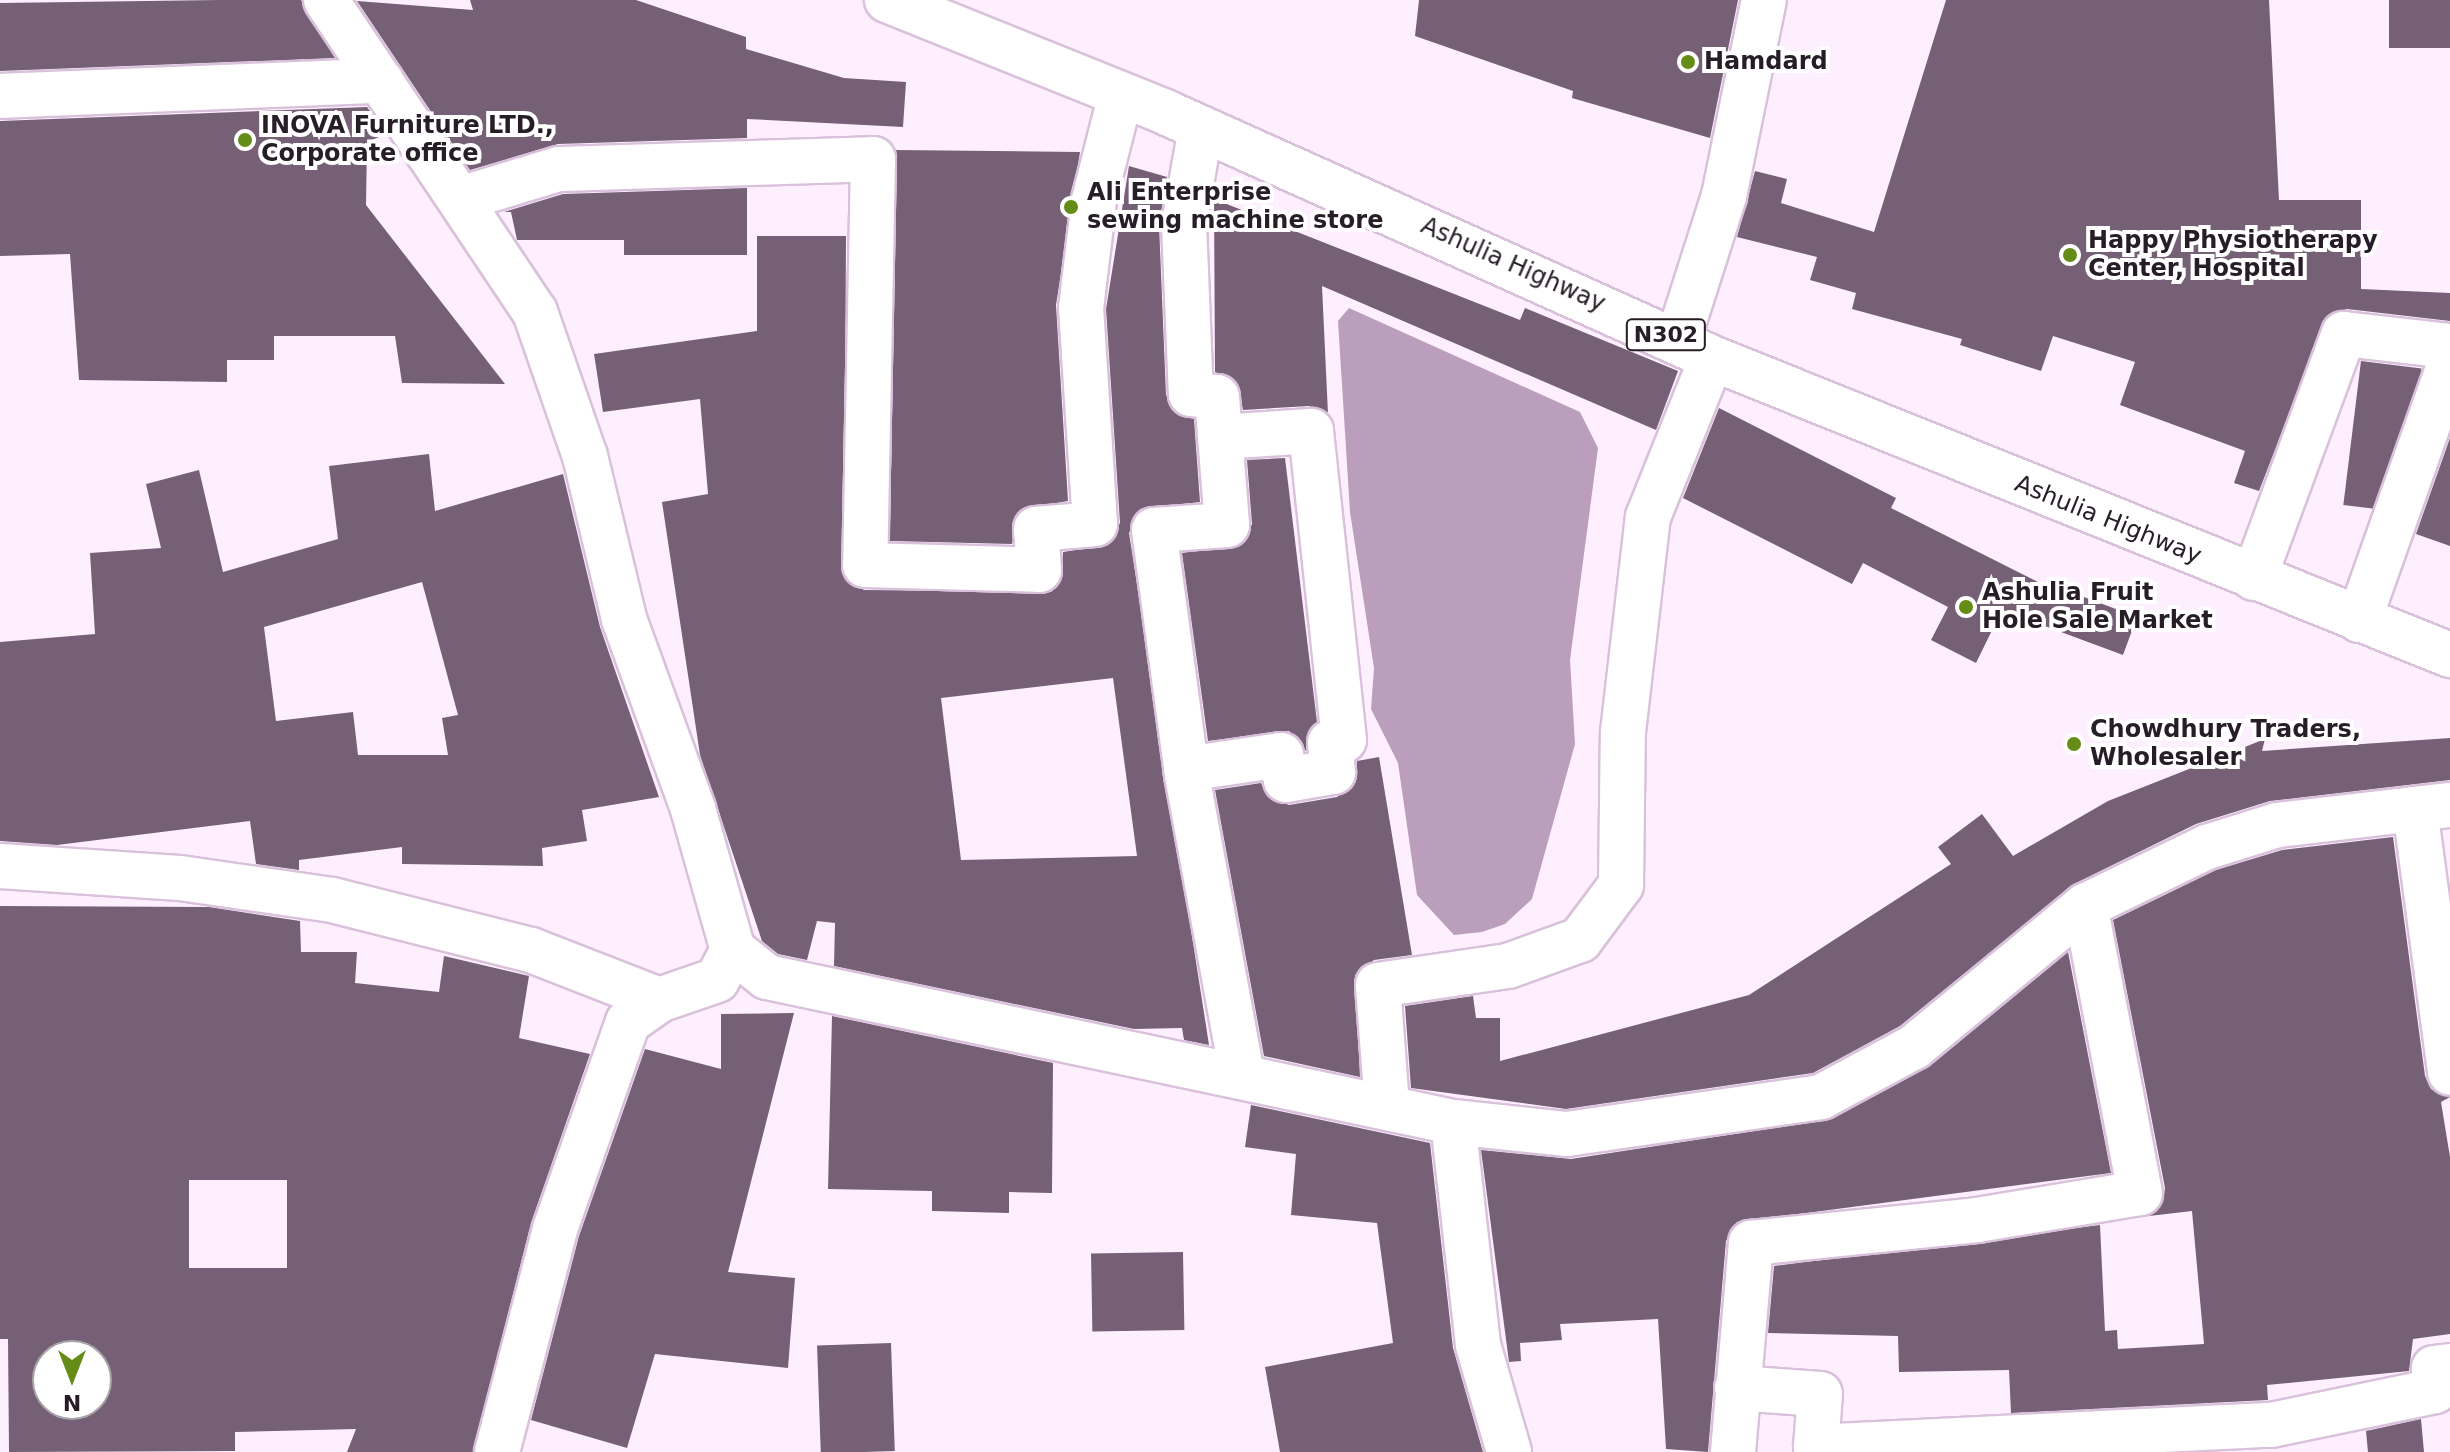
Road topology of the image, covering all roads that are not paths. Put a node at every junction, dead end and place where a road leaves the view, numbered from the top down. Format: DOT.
graph roads {
  1 [pos="326,0"];
  2 [pos="887,0"];
  3 [pos="1764,0"];
  4 [pos="381,81"];
  5 [pos="1121,94"];
  6 [pos="0,96"];
  7 [pos="1201,128"];
  8 [pos="460,199"];
  9 [pos="2450,346"];
  10 [pos="1695,349"];
  11 [pos="2450,363"];
  12 [pos="1220,437"];
  13 [pos="2254,578"];
  14 [pos="2359,620"];
  15 [pos="2450,655"];
  16 [pos="1186,769"];
  17 [pos="2433,807"];
  18 [pos="0,866"];
  19 [pos="2085,906"];
  20 [pos="733,950"];
  21 [pos="659,1000"];
  22 [pos="2450,1073"];
  23 [pos="1242,1076"];
  24 [pos="1387,1106"];
  25 [pos="1453,1122"];
  26 [pos="2450,1366"];
  27 [pos="1737,1388"];
  28 [pos="497,1452"];
  29 [pos="1509,1452"];
  30 [pos="1733,1452"];
  1 -- 4 [label="main road"];
  2 -- 5 [label="main road, Ashulia Highway / N302"];
  3 -- 10 [label="main road"];
  4 -- 6 [label="main road"];
  4 -- 8 [label="main road"];
  5 -- 7 [label="main road, Ashulia Highway / N302"];
  5 -- 8 [label="main road"];
  7 -- 10 [label="main road, Ashulia Highway / N302"];
  7 -- 12 [label="main road"];
  8 -- 20 [label="main road"];
  9 -- 13 [label="main road"];
  10 -- 13 [label="main road, Ashulia Highway / N302"];
  10 -- 24 [label="main road"];
  11 -- 14 [label="main road"];
  12 -- 16 [label="main road"];
  12 -- 16 [label="main road"];
  13 -- 14 [label="main road, Ashulia Highway / N302"];
  14 -- 15 [label="main road, Ashulia Highway / N302"];
  16 -- 23 [label="main road"];
  17 -- 19 [label="main road"];
  17 -- 22 [label="main road"];
  18 -- 21 [label="main road"];
  19 -- 25 [label="main road"];
  19 -- 27 [label="main road"];
  20 -- 21 [label="main road"];
  20 -- 23 [label="main road"];
  21 -- 28 [label="main road"];
  23 -- 24 [label="main road"];
  24 -- 25 [label="main road"];
  25 -- 29 [label="main road"];
  26 -- 27 [label="main road"];
  27 -- 30 [label="main road"];
}
